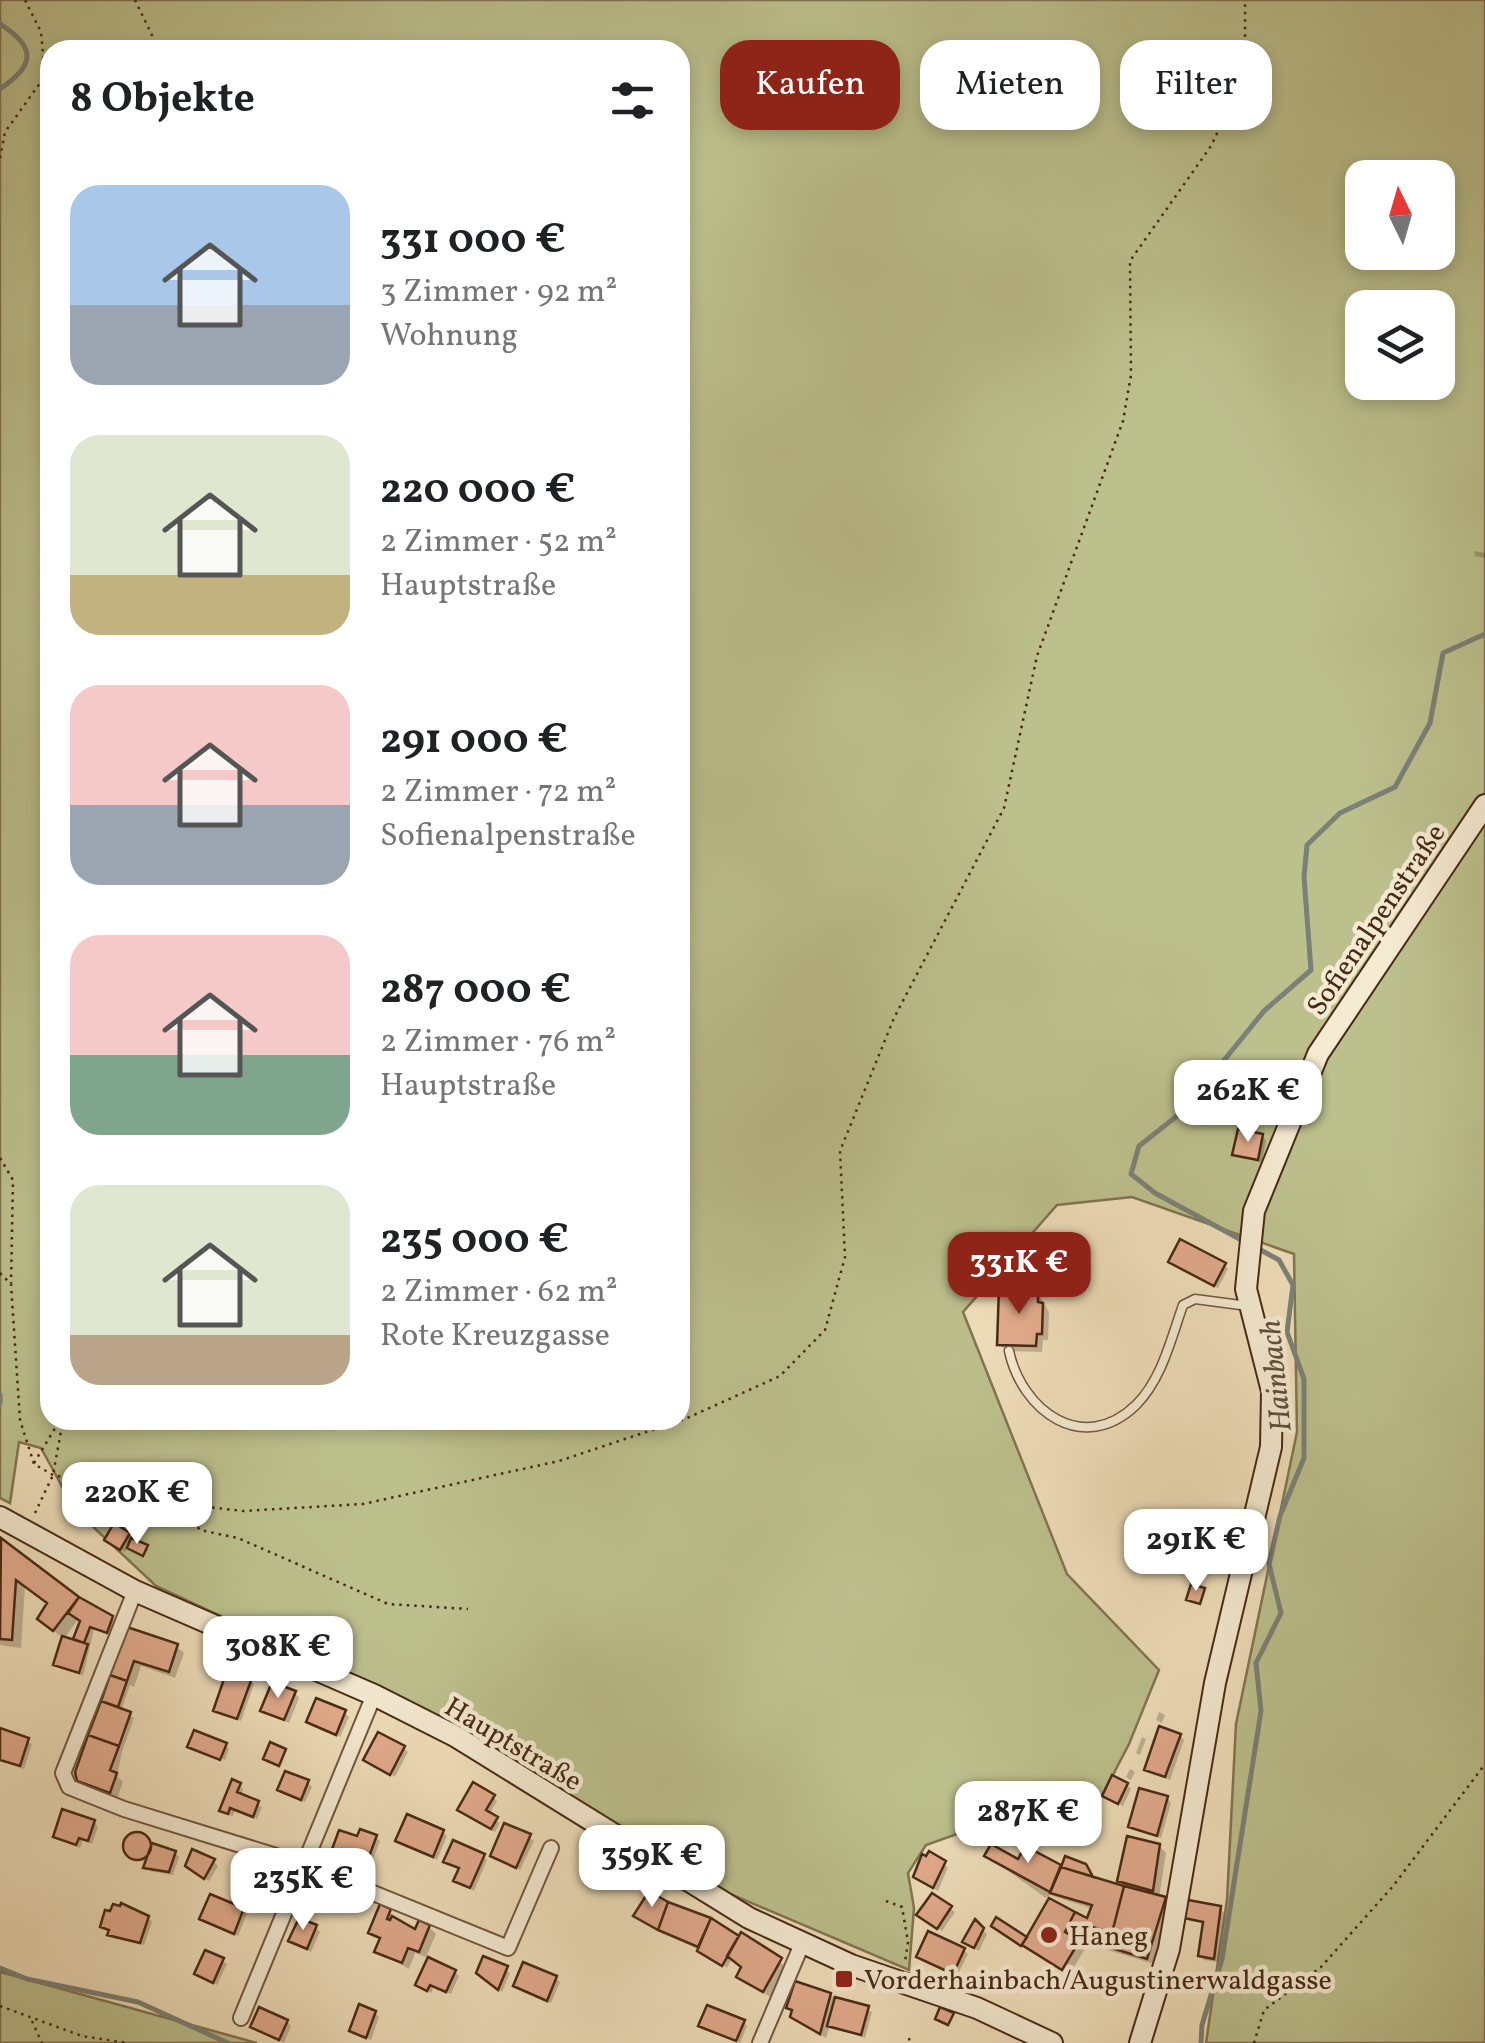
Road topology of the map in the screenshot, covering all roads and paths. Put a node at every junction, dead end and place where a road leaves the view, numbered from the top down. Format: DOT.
graph roads {
  1 [pos="25,0"];
  2 [pos="134,0"];
  3 [pos="1245,0"];
  4 [pos="42,40"];
  5 [pos="153,40"];
  6 [pos="40,82"];
  7 [pos="0,158"];
  8 [pos="1485,805"];
  9 [pos="0,1158"];
  10 [pos="0,1273"];
  11 [pos="11,1284"];
  12 [pos="1248,1306"];
  13 [pos="1009,1351"];
  14 [pos="690,1417"];
  15 [pos="55,1430"];
  16 [pos="60,1430"];
  17 [pos="652,1430"];
  18 [pos="34,1464"];
  19 [pos="53,1475"];
  20 [pos="190,1505"];
  21 [pos="0,1517"];
  22 [pos="26,1532"];
  23 [pos="135,1592"];
  24 [pos="468,1610"];
  25 [pos="374,1696"];
  26 [pos="1485,1764"];
  27 [pos="551,1848"];
  28 [pos="302,1864"];
  29 [pos="886,1901"];
  30 [pos="802,1944"];
  31 [pos="902,1982"];
  32 [pos="0,2006"];
  33 [pos="241,2018"];
  34 [pos="31,2020"];
  35 [pos="42,2043"];
  36 [pos="128,2043"];
  37 [pos="760,2043"];
  38 [pos="1052,2043"];
  39 [pos="1140,2043"];
  40 [pos="1254,2043"];
  1 -- 4 [label="path"];
  2 -- 5 [label="path"];
  3 -- 14 [label="path"];
  6 -- 7 [label="path"];
  8 -- 12 [label="street, Sofienalpenstraße"];
  9 -- 11 [label="path"];
  10 -- 11 [label="path"];
  11 -- 18 [label="path"];
  12 -- 13 [label="lane"];
  12 -- 39 [label="street"];
  15 -- 18 [label="path"];
  16 -- 19 [label="path"];
  17 -- 20 [label="path"];
  18 -- 19 [label="path"];
  19 -- 20 [label="path"];
  19 -- 22 [label="path"];
  20 -- 24 [label="path"];
  21 -- 22 [label="street, Hauptstraße"];
  22 -- 23 [label="street, Hauptstraße"];
  23 -- 25 [label="street, Hauptstraße"];
  23 -- 28 [label="street"];
  25 -- 28 [label="street"];
  25 -- 30 [label="street, Hauptstraße"];
  26 -- 40 [label="path"];
  27 -- 28 [label="street"];
  28 -- 33 [label="street"];
  29 -- 31 [label="path"];
  30 -- 31 [label="street, Hauptstraße"];
  30 -- 37 [label="street"];
  31 -- 38 [label="street, Hauptstraße"];
  32 -- 34 [label="path"];
  34 -- 35 [label="path"];
  34 -- 36 [label="path"];
}
